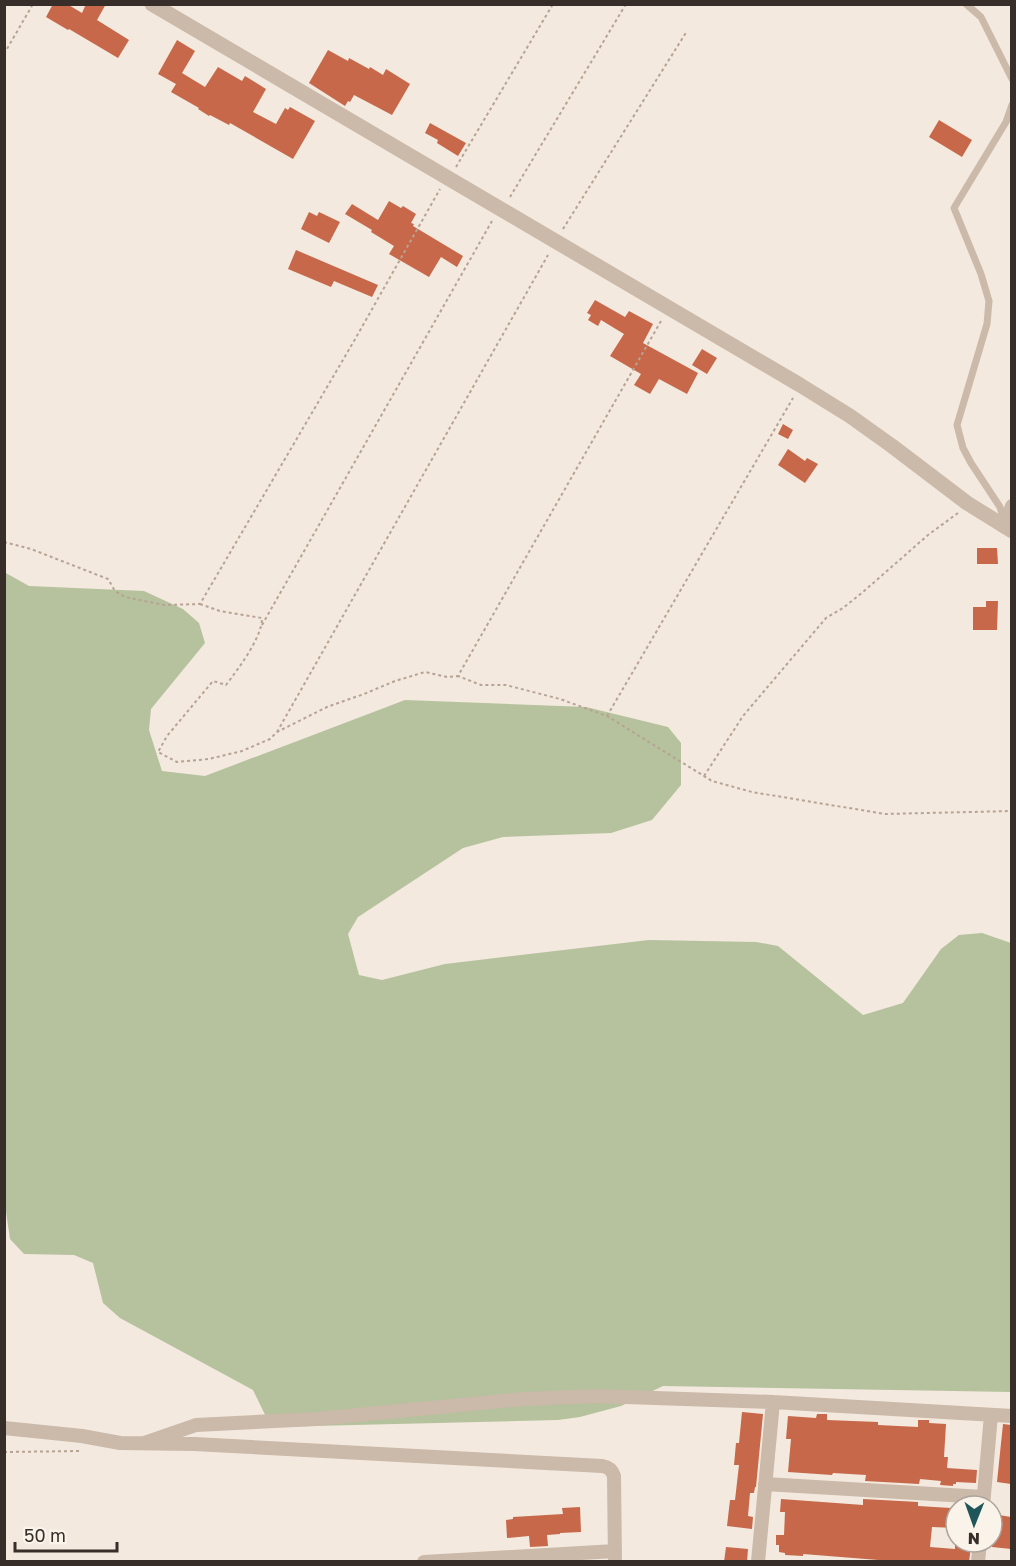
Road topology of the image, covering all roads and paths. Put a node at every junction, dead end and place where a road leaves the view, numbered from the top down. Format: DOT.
graph roads {
  1 [pos="33,4"];
  2 [pos="152,4"];
  3 [pos="553,4"];
  4 [pos="626,4"];
  5 [pos="966,4"];
  6 [pos="687,31"];
  7 [pos="4,54"];
  8 [pos="1011,79"];
  9 [pos="1011,105"];
  10 [pos="448,179"];
  11 [pos="501,209"];
  12 [pos="555,242"];
  13 [pos="668,308"];
  14 [pos="800,385"];
  15 [pos="967,503"];
  16 [pos="1011,506"];
  17 [pos="1008,529"];
  18 [pos="4,542"];
  19 [pos="201,604"];
  20 [pos="262,626"];
  21 [pos="458,676"];
  22 [pos="607,716"];
  23 [pos="277,732"];
  24 [pos="704,776"];
  25 [pos="1011,811"];
  26 [pos="773,1402"];
  27 [pos="991,1415"];
  28 [pos="1011,1416"];
  29 [pos="4,1428"];
  30 [pos="144,1443"];
  31 [pos="85,1451"];
  32 [pos="4,1452"];
  33 [pos="765,1484"];
  34 [pos="984,1494"];
  35 [pos="944,1499"];
  36 [pos="615,1556"];
  37 [pos="424,1562"];
  38 [pos="758,1562"];
  1 -- 7 [label="path"];
  2 -- 10 [label="street"];
  3 -- 10 [label="path"];
  4 -- 11 [label="path"];
  5 -- 8 [label="lane"];
  6 -- 12 [label="path"];
  9 -- 17 [label="lane"];
  10 -- 11 [label="street"];
  10 -- 19 [label="path"];
  11 -- 12 [label="street"];
  11 -- 20 [label="path"];
  12 -- 13 [label="street"];
  12 -- 23 [label="path"];
  13 -- 14 [label="street"];
  13 -- 21 [label="path"];
  14 -- 15 [label="street"];
  14 -- 22 [label="path"];
  15 -- 17 [label="street"];
  15 -- 24 [label="path"];
  16 -- 17 [label="street"];
  18 -- 19 [label="path"];
  19 -- 20 [label="path"];
  20 -- 23 [label="path"];
  21 -- 22 [label="path"];
  21 -- 23 [label="path"];
  22 -- 24 [label="path"];
  24 -- 25 [label="path"];
  26 -- 27 [label="street"];
  26 -- 30 [label="street"];
  26 -- 33 [label="street"];
  27 -- 28 [label="street"];
  27 -- 34 [label="street"];
  29 -- 30 [label="street"];
  30 -- 36 [label="street"];
  31 -- 32 [label="path"];
  33 -- 35 [label="street"];
  33 -- 38 [label="street"];
  36 -- 37 [label="street"];
}
